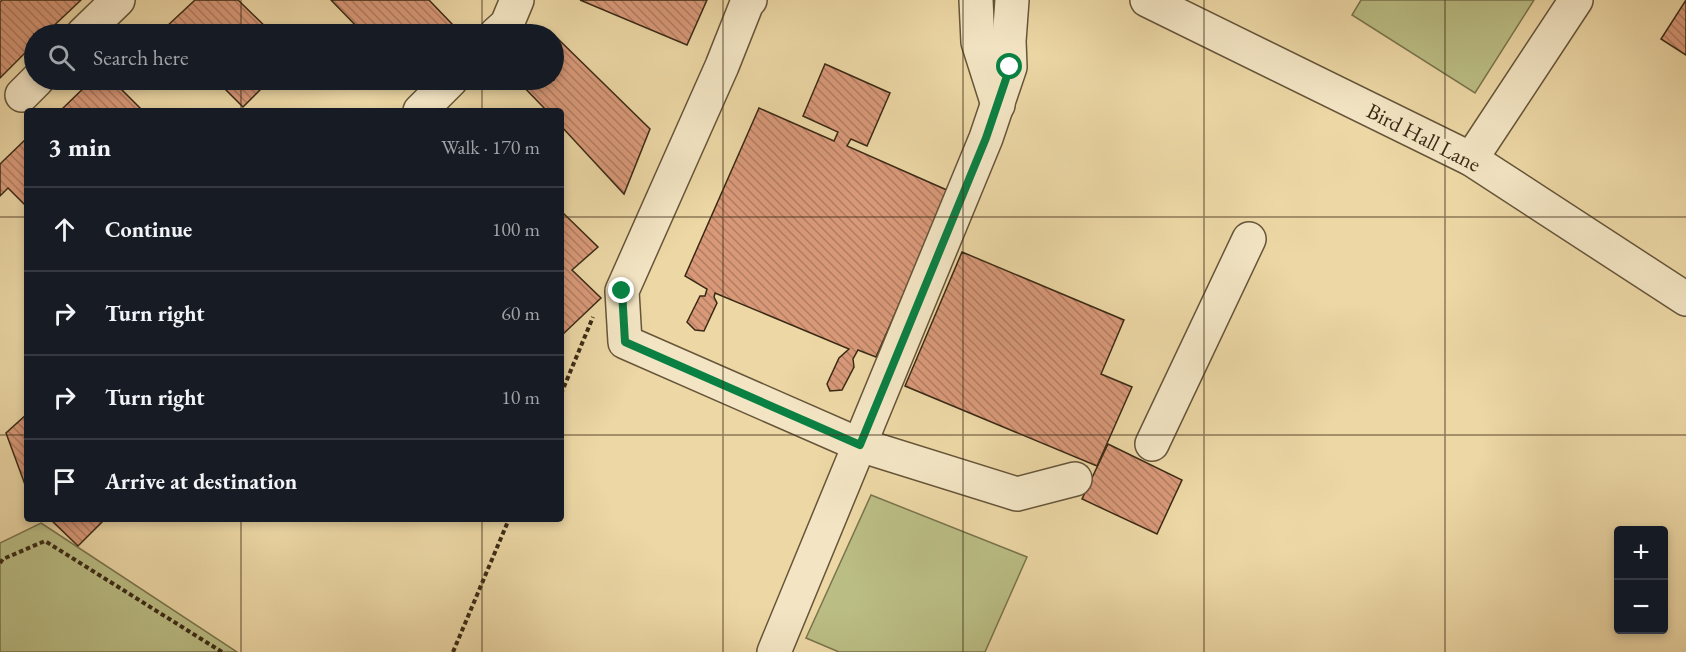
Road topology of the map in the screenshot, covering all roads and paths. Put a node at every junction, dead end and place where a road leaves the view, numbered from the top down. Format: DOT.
graph roads {
  1 [pos="118,0"];
  2 [pos="517,0"];
  3 [pos="750,0"];
  4 [pos="976,0"];
  5 [pos="1012,0"];
  6 [pos="1147,0"];
  7 [pos="1576,0"];
  8 [pos="93,24"];
  9 [pos="507,24"];
  10 [pos="441,90"];
  11 [pos="998,105"];
  12 [pos="423,108"];
  13 [pos="1471,159"];
  14 [pos="1249,239"];
  15 [pos="1686,299"];
  16 [pos="1152,444"];
  17 [pos="860,445"];
  18 [pos="1075,479"];
  19 [pos="508,522"];
  20 [pos="0,563"];
  21 [pos="222,652"];
  22 [pos="453,652"];
  23 [pos="774,652"];
  1 -- 8 [label="street"];
  2 -- 9 [label="street"];
  3 -- 17 [label="street"];
  4 -- 11 [label="street"];
  5 -- 11 [label="street"];
  6 -- 13 [label="street, Bird Hall Lane"];
  7 -- 13 [label="street"];
  10 -- 12 [label="street"];
  11 -- 17 [label="street"];
  13 -- 15 [label="street, Bird Hall Lane"];
  14 -- 16 [label="street"];
  17 -- 18 [label="street"];
  17 -- 23 [label="street"];
  19 -- 22 [label="path"];
  20 -- 21 [label="path"];
}
